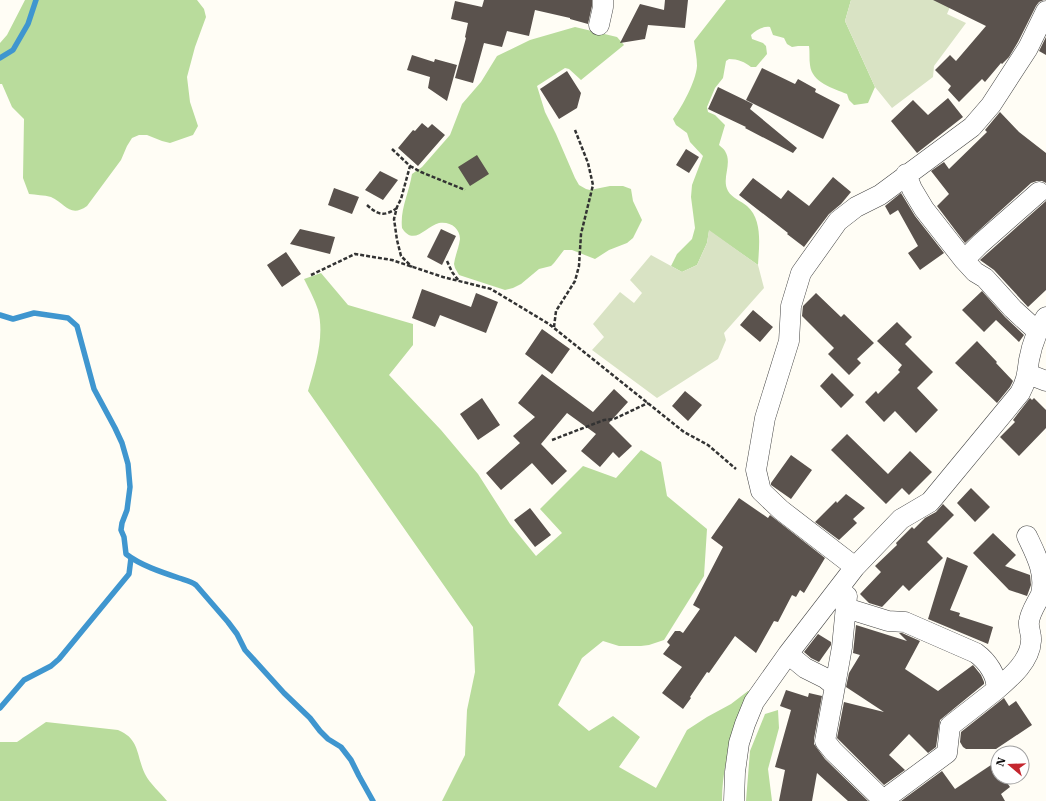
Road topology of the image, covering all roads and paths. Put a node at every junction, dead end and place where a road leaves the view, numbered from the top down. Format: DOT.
graph roads {
  1 [pos="603,0"];
  2 [pos="1046,11"];
  3 [pos="599,25"];
  4 [pos="575,130"];
  5 [pos="392,149"];
  6 [pos="410,166"];
  7 [pos="906,174"];
  8 [pos="465,190"];
  9 [pos="1039,192"];
  10 [pos="367,205"];
  11 [pos="397,207"];
  12 [pos="964,260"];
  13 [pos="448,261"];
  14 [pos="413,267"];
  15 [pos="311,275"];
  16 [pos="460,282"];
  17 [pos="1042,324"];
  18 [pos="554,328"];
  19 [pos="1037,377"];
  20 [pos="648,403"];
  21 [pos="552,440"];
  22 [pos="738,470"];
  23 [pos="1027,536"];
  24 [pos="852,571"];
  25 [pos="846,608"];
  26 [pos="788,654"];
  27 [pos="835,686"];
  28 [pos="996,690"];
  29 [pos="883,800"];
  30 [pos="734,801"];
  1 -- 3 [label="street"];
  2 -- 7 [label="street"];
  4 -- 18 [label="path"];
  5 -- 6 [label="path"];
  6 -- 8 [label="path"];
  6 -- 11 [label="path"];
  7 -- 12 [label="street"];
  7 -- 24 [label="street"];
  9 -- 12 [label="street"];
  10 -- 11 [label="path"];
  11 -- 14 [label="path"];
  12 -- 17 [label="street"];
  13 -- 16 [label="path"];
  14 -- 15 [label="path"];
  14 -- 16 [label="path"];
  16 -- 18 [label="path"];
  17 -- 19 [label="street"];
  18 -- 20 [label="path"];
  19 -- 24 [label="street"];
  20 -- 21 [label="path"];
  20 -- 22 [label="path"];
  23 -- 28 [label="street"];
  24 -- 25 [label="street"];
  24 -- 26 [label="street"];
  25 -- 27 [label="street"];
  25 -- 28 [label="street"];
  26 -- 27 [label="street"];
  26 -- 30 [label="street"];
  27 -- 29 [label="street"];
  28 -- 29 [label="street"];
}
